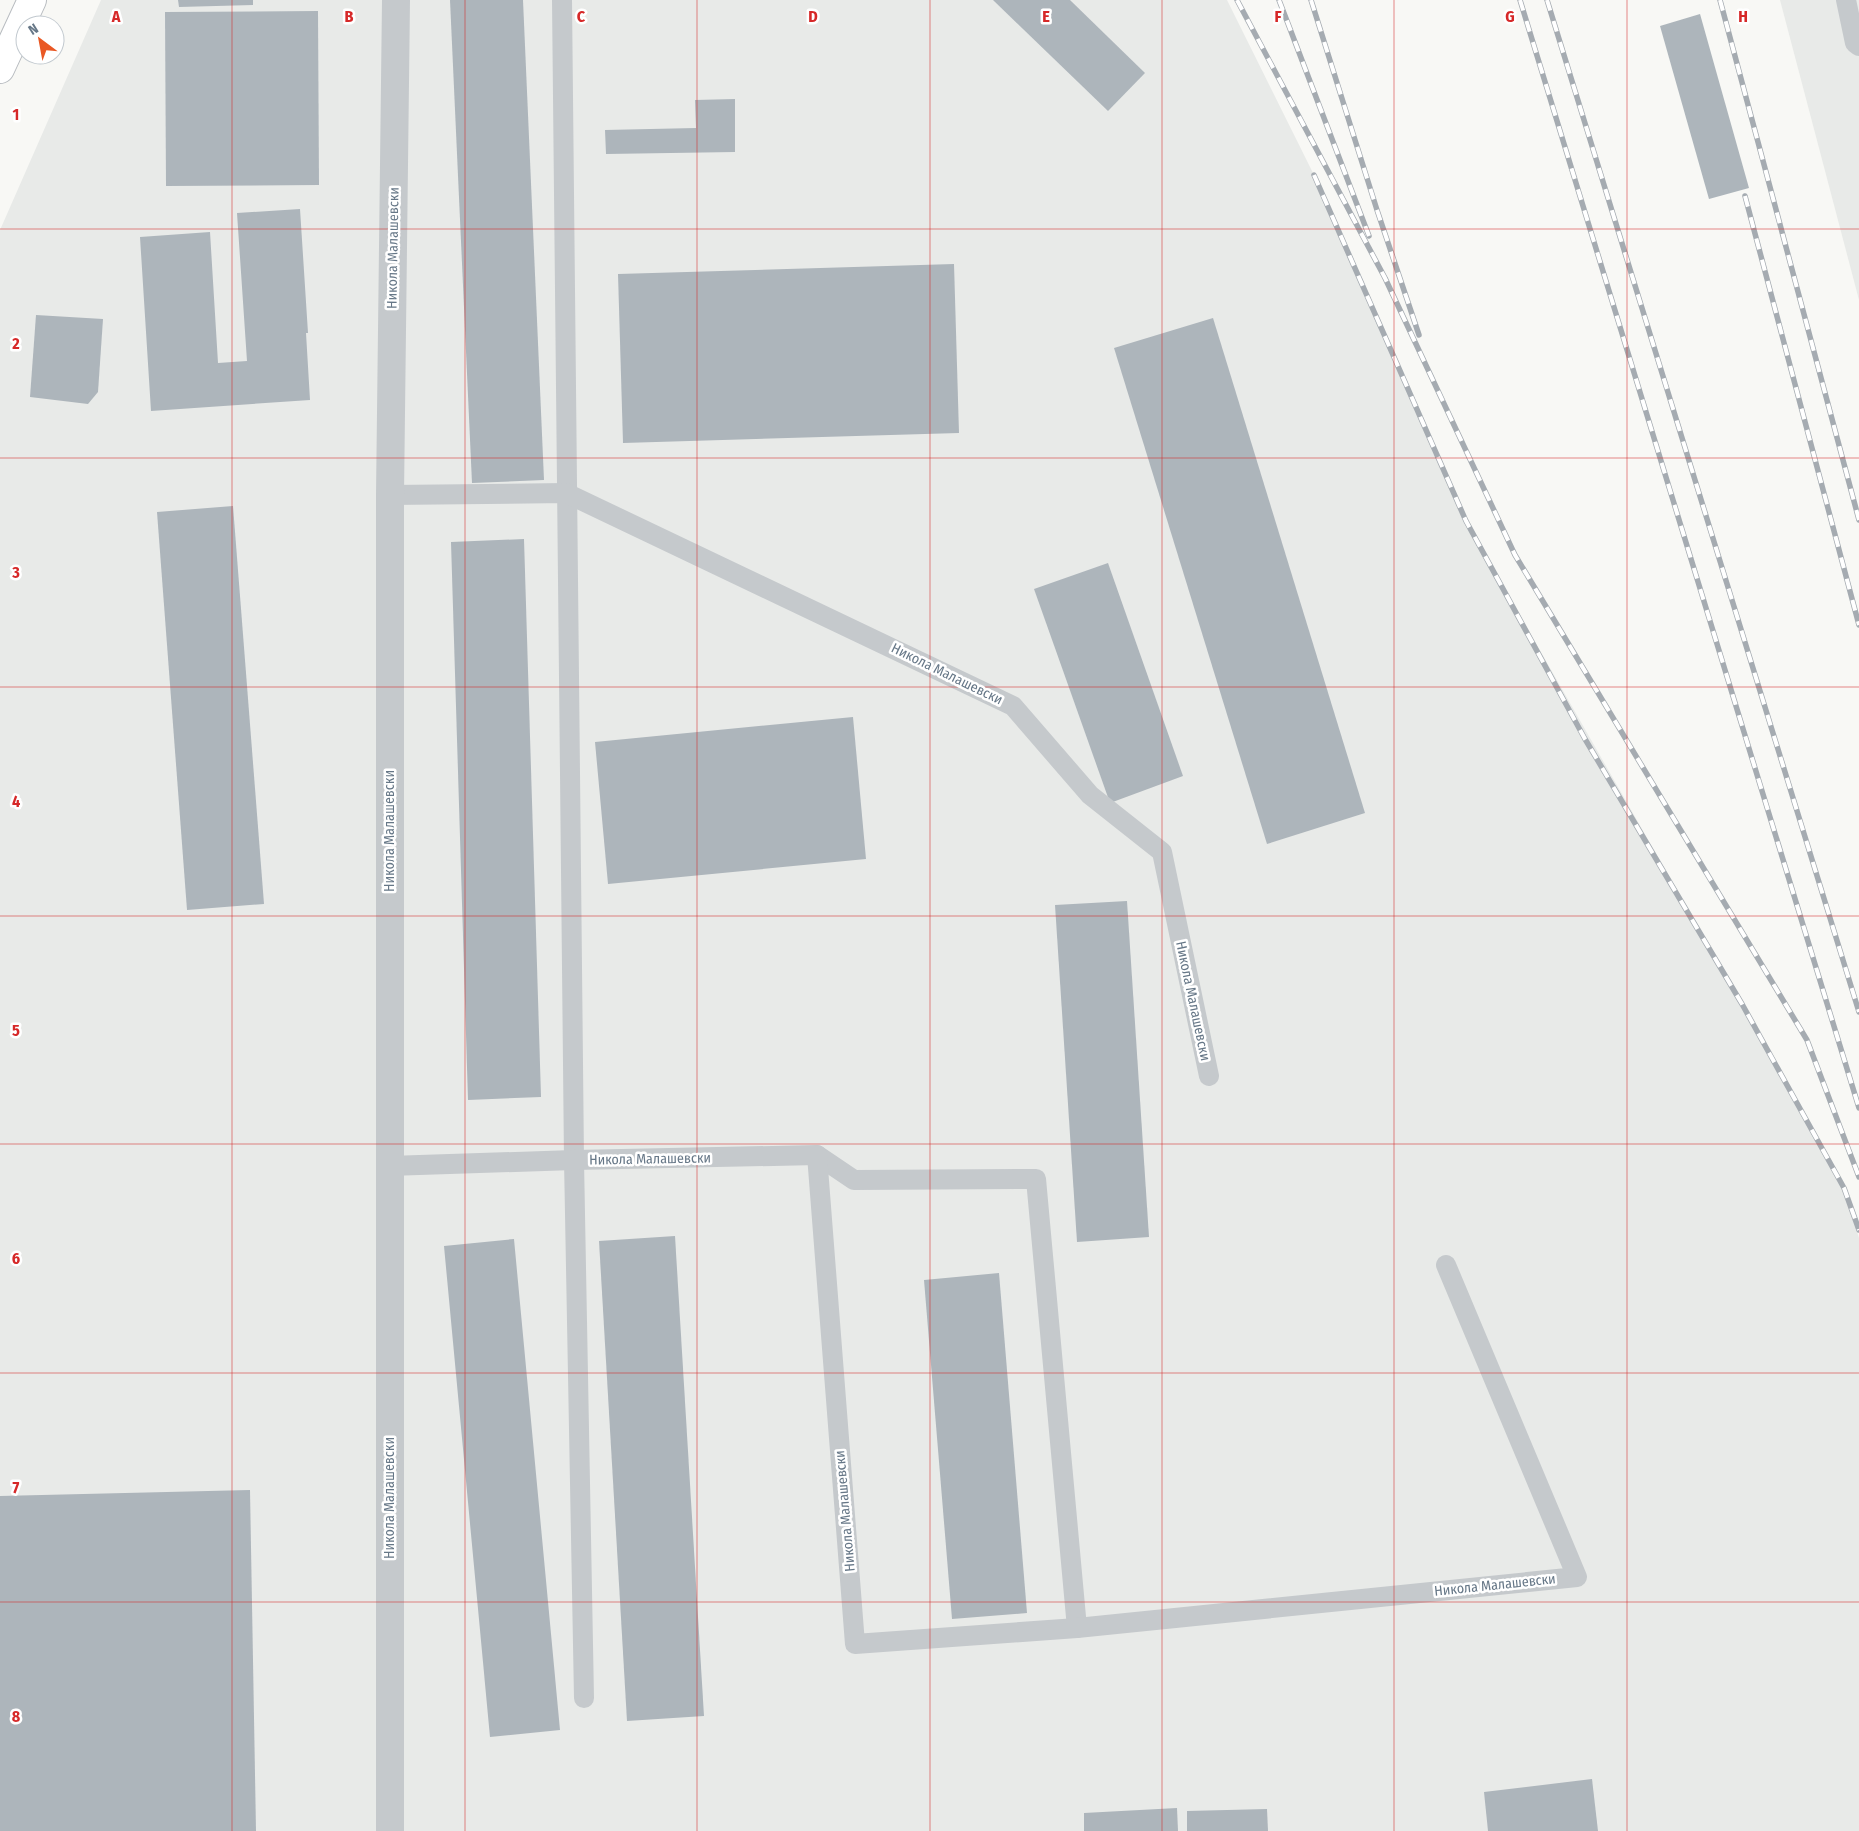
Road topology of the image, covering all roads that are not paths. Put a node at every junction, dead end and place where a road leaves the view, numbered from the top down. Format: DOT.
graph roads {
  1 [pos="32,0"];
  2 [pos="396,0"];
  3 [pos="562,0"];
  4 [pos="1846,0"];
  5 [pos="1858,50"];
  6 [pos="0,69"];
  7 [pos="566,493"];
  8 [pos="390,495"];
  9 [pos="1209,1076"];
  10 [pos="816,1156"];
  11 [pos="574,1160"];
  12 [pos="389,1166"];
  13 [pos="1446,1265"];
  14 [pos="1077,1628"];
  15 [pos="584,1698"];
  16 [pos="390,1831"];
  1 -- 6 [label="main road"];
  2 -- 8 [label="street, Никола Малашевски"];
  3 -- 7 [label="lane, Никола Малашевски"];
  4 -- 5 [label="lane"];
  7 -- 8 [label="lane, Никола Малашевски"];
  7 -- 9 [label="lane, Никола Малашевски"];
  7 -- 11 [label="lane, Никола Малашевски"];
  8 -- 12 [label="street, Никола Малашевски"];
  10 -- 11 [label="lane, Никола Малашевски"];
  10 -- 14 [label="lane"];
  10 -- 14 [label="lane, Никола Малашевски"];
  11 -- 12 [label="lane, Никола Малашевски"];
  11 -- 15 [label="lane, Никола Малашевски"];
  12 -- 16 [label="street, Никола Малашевски"];
  13 -- 14 [label="lane, Никола Малашевски"];
}
